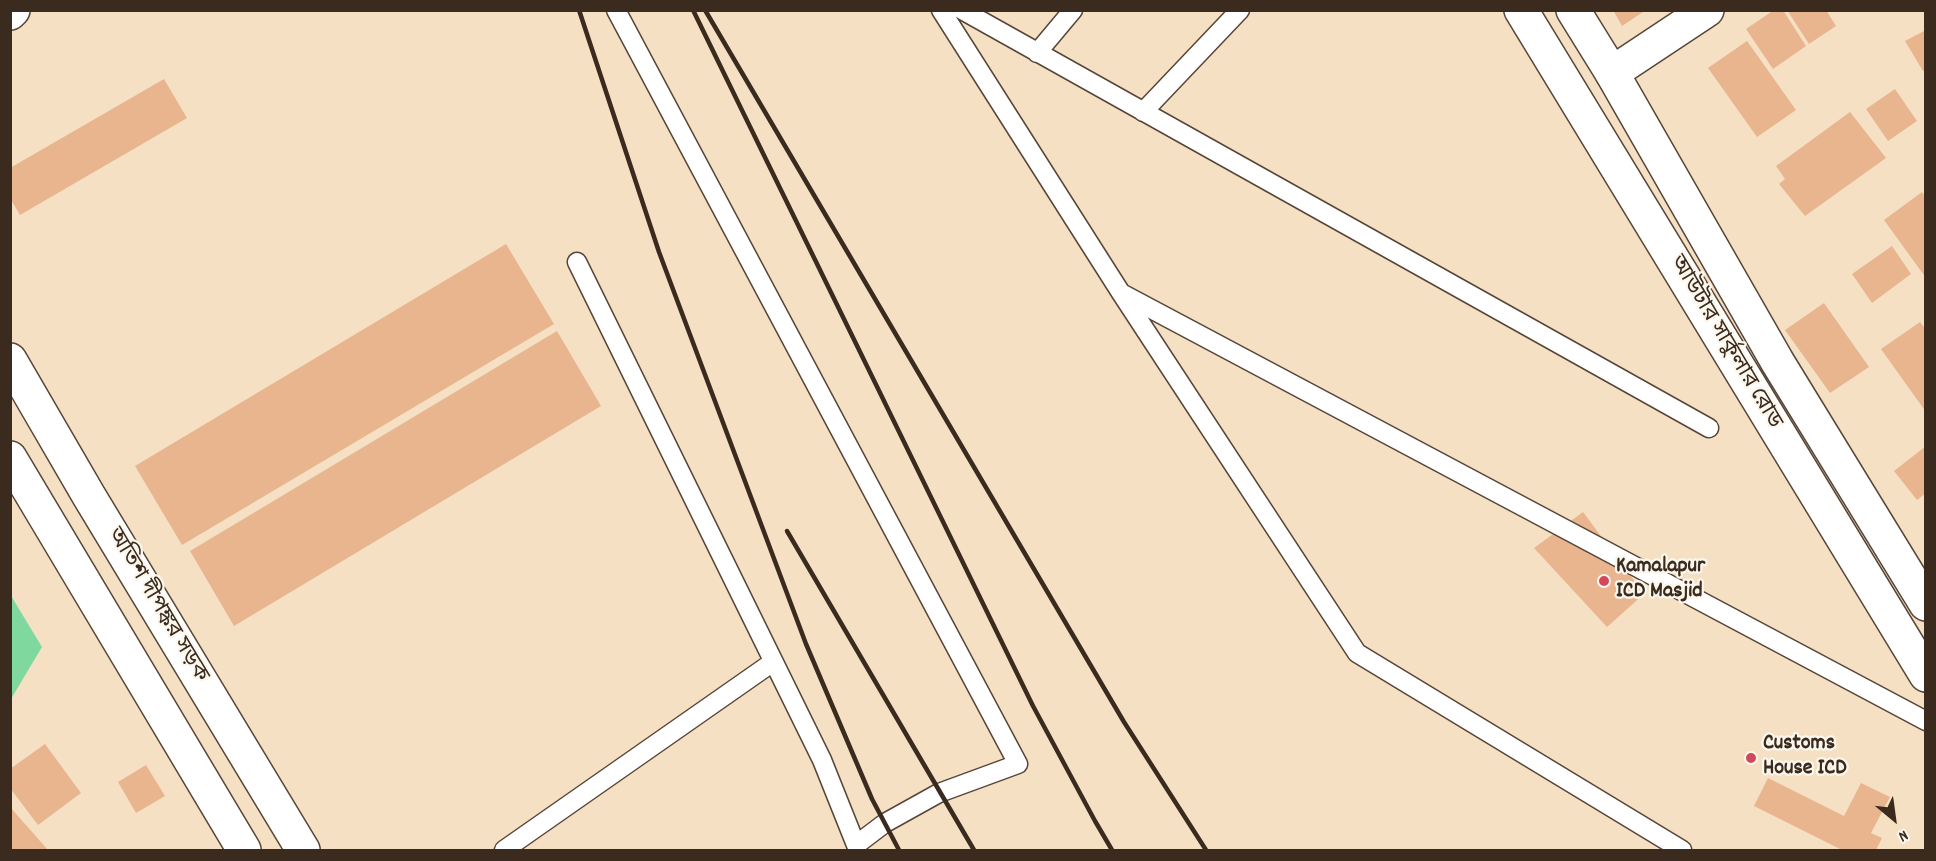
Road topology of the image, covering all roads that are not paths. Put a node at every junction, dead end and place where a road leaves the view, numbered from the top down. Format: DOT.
graph roads {
  1 [pos="616,10"];
  2 [pos="941,10"];
  3 [pos="962,10"];
  4 [pos="1073,10"];
  5 [pos="1240,10"];
  6 [pos="1521,10"];
  7 [pos="1573,10"];
  8 [pos="1707,10"];
  9 [pos="1037,53"];
  10 [pos="1612,73"];
  11 [pos="1143,112"];
  12 [pos="577,262"];
  13 [pos="1121,293"];
  14 [pos="10,360"];
  15 [pos="1709,428"];
  16 [pos="10,458"];
  17 [pos="1926,604"];
  18 [pos="773,662"];
  19 [pos="1926,675"];
  20 [pos="1926,721"];
  21 [pos="857,848"];
  22 [pos="244,850"];
  23 [pos="303,850"];
  24 [pos="504,850"];
  25 [pos="1682,850"];
  1 -- 21 [label="lane"];
  2 -- 13 [label="lane"];
  3 -- 9 [label="lane"];
  4 -- 9 [label="lane"];
  5 -- 11 [label="lane"];
  6 -- 19 [label="main road, আউটার সার্কুলার রোড"];
  7 -- 10 [label="main road, আউটার সার্কুলার রোড"];
  8 -- 10 [label="main road"];
  9 -- 11 [label="lane"];
  10 -- 17 [label="main road, আউটার সার্কুলার রোড"];
  11 -- 15 [label="lane"];
  12 -- 18 [label="lane"];
  13 -- 20 [label="lane"];
  13 -- 25 [label="lane"];
  14 -- 23 [label="main road, অতিশ দীপঙ্কর সড়ক"];
  16 -- 22 [label="main road"];
  18 -- 21 [label="lane"];
  18 -- 24 [label="lane"];
}
